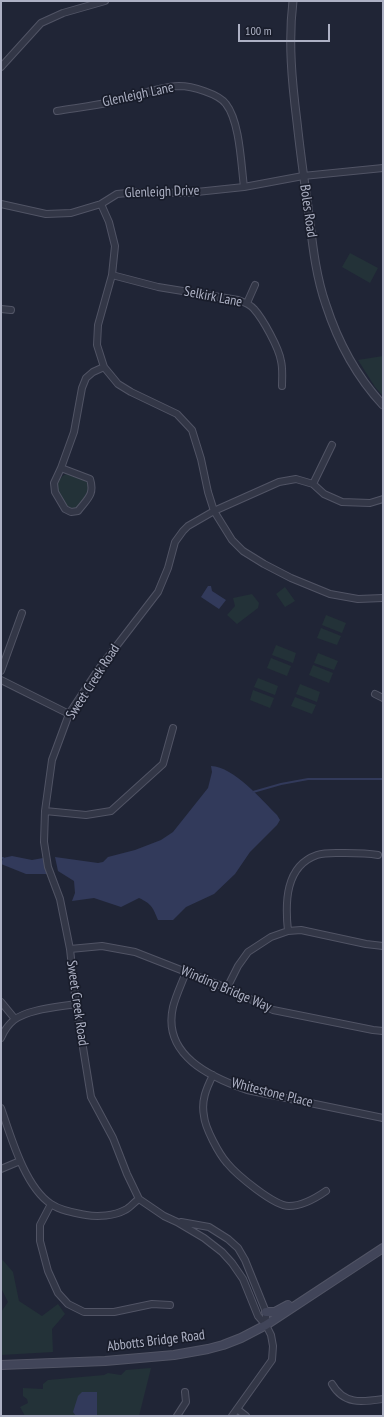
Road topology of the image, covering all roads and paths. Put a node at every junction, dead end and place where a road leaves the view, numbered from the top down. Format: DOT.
graph roads {
  1 [pos="105,1"];
  2 [pos="293,1"];
  3 [pos="1,67"];
  4 [pos="57,111"];
  5 [pos="383,168"];
  6 [pos="303,176"];
  7 [pos="244,186"];
  8 [pos="1,204"];
  9 [pos="101,204"];
  10 [pos="112,275"];
  11 [pos="254,285"];
  12 [pos="247,303"];
  13 [pos="1,310"];
  14 [pos="11,310"];
  15 [pos="104,367"];
  16 [pos="282,386"];
  17 [pos="383,405"];
  18 [pos="332,445"];
  19 [pos="61,468"];
  20 [pos="313,484"];
  21 [pos="383,499"];
  22 [pos="214,511"];
  23 [pos="383,598"];
  24 [pos="22,613"];
  25 [pos="1,671"];
  26 [pos="1,680"];
  27 [pos="375,694"];
  28 [pos="383,698"];
  29 [pos="69,714"];
  30 [pos="173,728"];
  31 [pos="45,812"];
  32 [pos="378,855"];
  33 [pos="288,931"];
  34 [pos="383,946"];
  35 [pos="70,949"];
  36 [pos="186,972"];
  37 [pos="227,988"];
  38 [pos="1,1002"];
  39 [pos="76,1004"];
  40 [pos="15,1019"];
  41 [pos="383,1031"];
  42 [pos="1,1038"];
  43 [pos="213,1075"];
  44 [pos="1,1108"];
  45 [pos="383,1118"];
  46 [pos="20,1161"];
  47 [pos="1,1169"];
  48 [pos="326,1192"];
  49 [pos="139,1198"];
  50 [pos="51,1204"];
  51 [pos="177,1222"];
  52 [pos="383,1248"];
  53 [pos="332,1282"];
  54 [pos="170,1305"];
  55 [pos="266,1312"];
  56 [pos="266,1325"];
  57 [pos="1,1365"];
  58 [pos="332,1384"];
  59 [pos="185,1392"];
  60 [pos="383,1399"];
  61 [pos="237,1409"];
  62 [pos="177,1416"];
  63 [pos="232,1416"];
  64 [pos="246,1416"];
  1 -- 3 [label="street"];
  2 -- 6 [label="street, Boles Road"];
  4 -- 7 [label="street, Glenleigh Lane"];
  5 -- 6 [label="street, Glenleigh Drive"];
  6 -- 7 [label="street, Glenleigh Drive"];
  6 -- 17 [label="street, Boles Road"];
  7 -- 9 [label="street, Glenleigh Drive"];
  8 -- 9 [label="street, Glenleigh Drive"];
  9 -- 10 [label="street"];
  10 -- 12 [label="street, Selkirk Lane"];
  10 -- 15 [label="street"];
  11 -- 12 [label="street"];
  12 -- 16 [label="street, Selkirk Lane"];
  13 -- 14 [label="street"];
  15 -- 19 [label="street"];
  15 -- 22 [label="street"];
  18 -- 20 [label="street"];
  19 -- 19 [label="street"];
  20 -- 21 [label="street, Sweet Creek Road"];
  20 -- 22 [label="street, Sweet Creek Road"];
  22 -- 23 [label="street"];
  22 -- 29 [label="street, Sweet Creek Road"];
  24 -- 25 [label="street"];
  26 -- 29 [label="street"];
  27 -- 28 [label="street"];
  29 -- 31 [label="street, Sweet Creek Road"];
  30 -- 31 [label="street"];
  31 -- 35 [label="street, Sweet Creek Road"];
  32 -- 33 [label="street"];
  33 -- 34 [label="street"];
  33 -- 37 [label="street"];
  35 -- 36 [label="street, Winding Bridge Way"];
  35 -- 39 [label="street, Sweet Creek Road"];
  36 -- 37 [label="street, Winding Bridge Way"];
  36 -- 43 [label="street, Whitestone Place"];
  37 -- 41 [label="street, Winding Bridge Way"];
  38 -- 40 [label="street"];
  39 -- 40 [label="street"];
  39 -- 49 [label="street, Sweet Creek Road"];
  40 -- 42 [label="street"];
  43 -- 45 [label="street, Whitestone Place"];
  43 -- 48 [label="street"];
  44 -- 46 [label="street"];
  46 -- 47 [label="street"];
  46 -- 50 [label="street"];
  49 -- 50 [label="street"];
  49 -- 51 [label="street, Sweet Creek Road"];
  50 -- 54 [label="street"];
  51 -- 55 [label="street, Sweet Creek Road"];
  51 -- 56 [label="street, Sweet Creek Road"];
  52 -- 53 [label="main road, Abbotts Bridge Road"];
  53 -- 55 [label="main road"];
  53 -- 56 [label="main road, Abbotts Bridge Road"];
  55 -- 56 [label="street, Sweet Creek Road"];
  56 -- 57 [label="main road, Abbotts Bridge Road"];
  56 -- 61 [label="street"];
  58 -- 60 [label="street"];
  59 -- 62 [label="street"];
  61 -- 63 [label="street"];
  61 -- 64 [label="street"];
}
